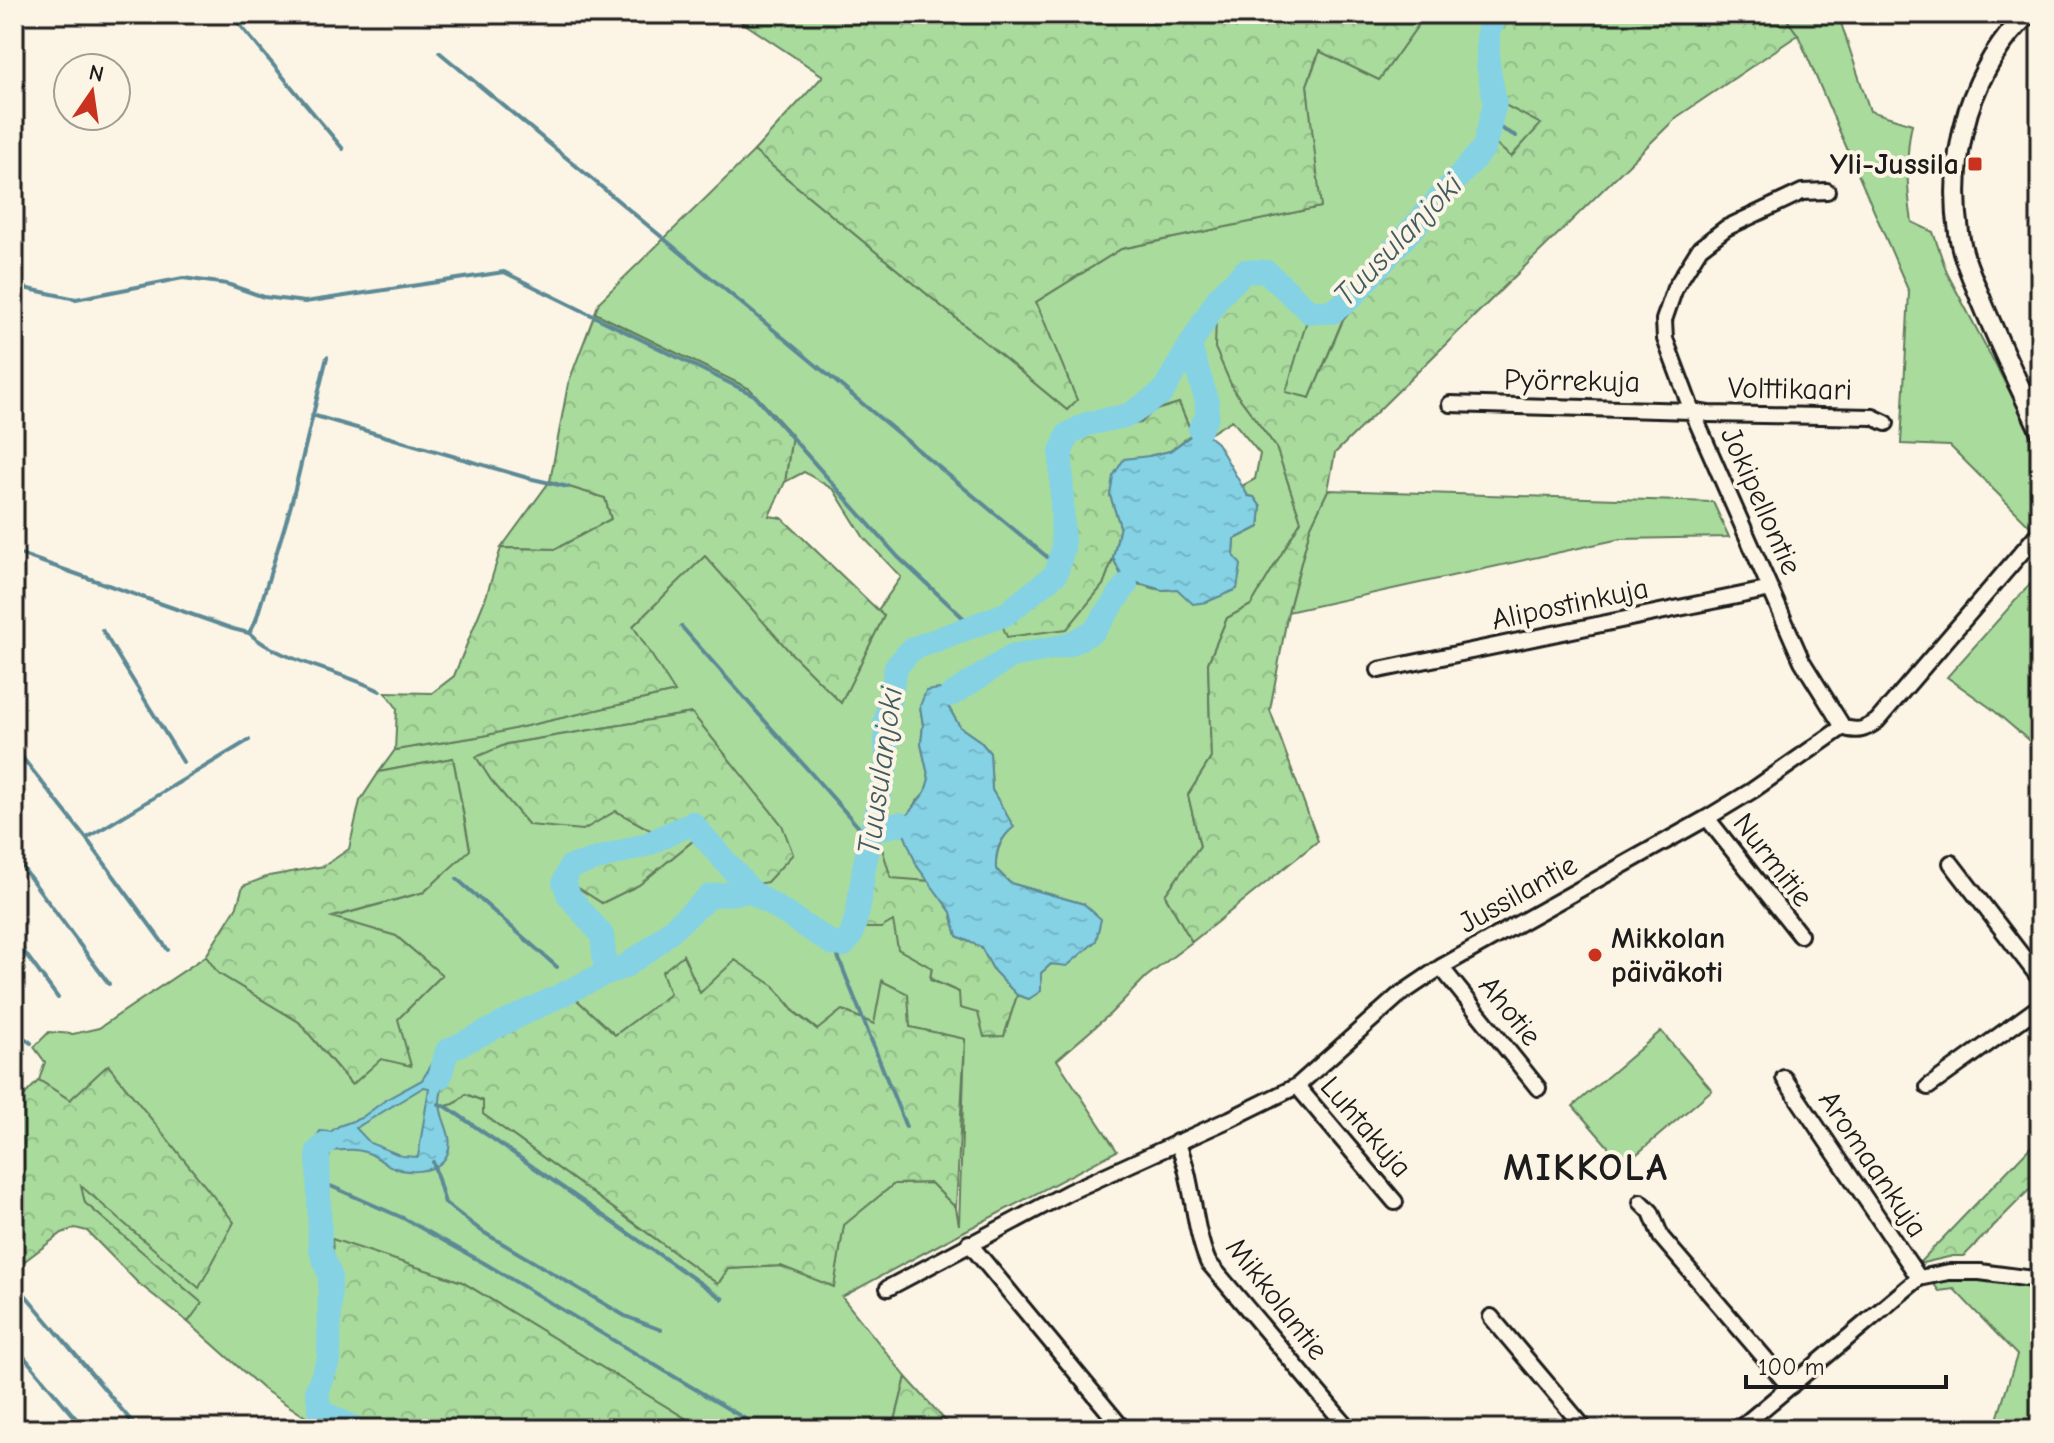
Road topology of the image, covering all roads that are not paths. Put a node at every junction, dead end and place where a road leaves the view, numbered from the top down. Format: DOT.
graph roads {
  1 [pos="2028,14"];
  2 [pos="1827,191"];
  3 [pos="1450,404"];
  4 [pos="1692,411"];
  5 [pos="1886,423"];
  6 [pos="2040,430"];
  7 [pos="2040,531"];
  8 [pos="1771,589"];
  9 [pos="1379,670"];
  10 [pos="1843,727"];
  11 [pos="1707,818"];
  12 [pos="1951,863"];
  13 [pos="1800,935"];
  14 [pos="1441,967"];
  15 [pos="2040,979"];
  16 [pos="2040,1006"];
  17 [pos="1784,1078"];
  18 [pos="1297,1086"];
  19 [pos="1928,1087"];
  20 [pos="1538,1088"];
  21 [pos="1177,1142"];
  22 [pos="1395,1202"];
  23 [pos="1641,1202"];
  24 [pos="969,1243"];
  25 [pos="1919,1278"];
  26 [pos="2040,1280"];
  27 [pos="888,1288"];
  28 [pos="1491,1317"];
  29 [pos="1791,1386"];
  30 [pos="1123,1429"];
  31 [pos="1349,1429"];
  32 [pos="1581,1429"];
  33 [pos="1739,1429"];
  1 -- 6 [label="street"];
  2 -- 4 [label="street, Jokipellontie"];
  3 -- 4 [label="street, Pyörrekuja"];
  4 -- 5 [label="street, Volttikaari"];
  4 -- 8 [label="street, Jokipellontie"];
  7 -- 10 [label="street, Jussilantie"];
  8 -- 9 [label="street, Alipostinkuja"];
  8 -- 10 [label="street, Jokipellontie"];
  10 -- 11 [label="street, Jussilantie"];
  11 -- 13 [label="street, Nurmitie"];
  11 -- 14 [label="street, Jussilantie"];
  12 -- 15 [label="street"];
  14 -- 18 [label="street, Jussilantie"];
  14 -- 20 [label="street, Ahotie"];
  16 -- 19 [label="street"];
  17 -- 25 [label="street, Aromaankuja"];
  18 -- 21 [label="street, Jussilantie"];
  18 -- 22 [label="street, Luhtakuja"];
  21 -- 24 [label="street, Jussilantie"];
  21 -- 31 [label="street, Mikkolantie"];
  23 -- 29 [label="street"];
  24 -- 27 [label="street, Jussilantie"];
  24 -- 30 [label="street"];
  25 -- 26 [label="street"];
  25 -- 29 [label="street"];
  28 -- 32 [label="street"];
  29 -- 33 [label="street"];
}
